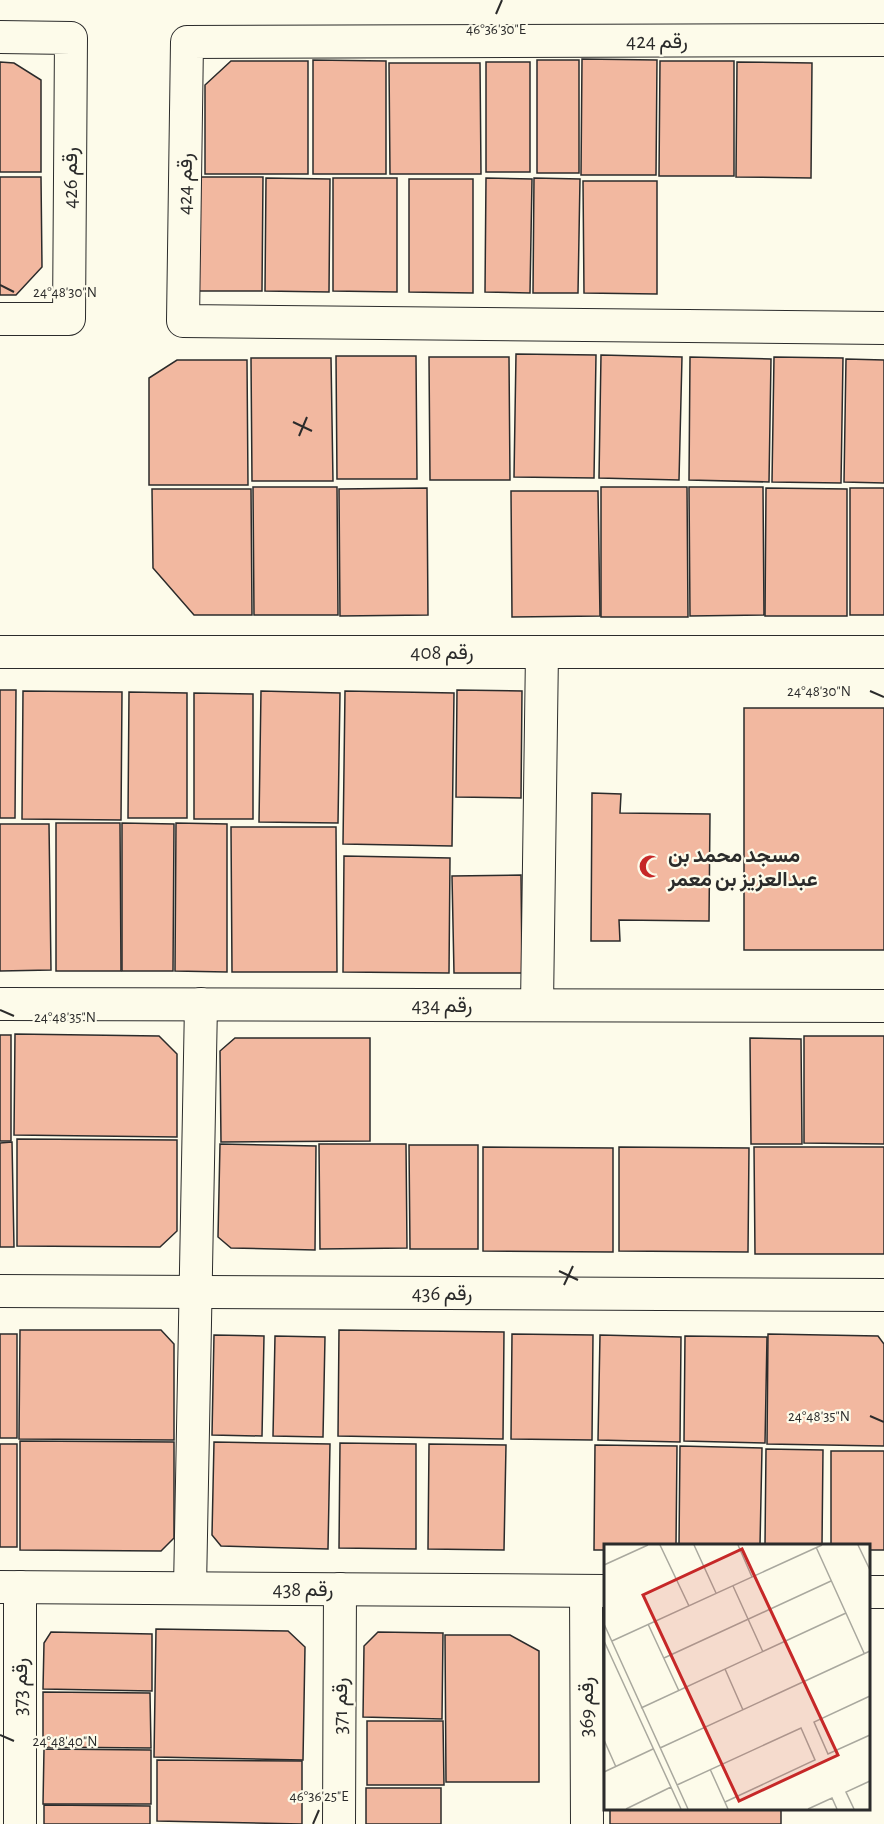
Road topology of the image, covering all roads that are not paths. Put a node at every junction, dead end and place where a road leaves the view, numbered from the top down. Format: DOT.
graph roads {
  1 [pos="0,37"];
  2 [pos="884,40"];
  3 [pos="0,320"];
  4 [pos="884,328"];
  5 [pos="0,651"];
  6 [pos="542,652"];
  7 [pos="884,652"];
  8 [pos="0,1004"];
  9 [pos="201,1004"];
  10 [pos="537,1005"];
  11 [pos="884,1006"];
  12 [pos="0,1291"];
  13 [pos="196,1292"];
  14 [pos="884,1295"];
  15 [pos="10,1587"];
  16 [pos="190,1588"];
  17 [pos="340,1589"];
  18 [pos="595,1591"];
  19 [pos="20,1824"];
  20 [pos="339,1824"];
  21 [pos="587,1824"];
  1 -- 3 [label="street, رقم 426"];
  2 -- 4 [label="street, رقم 424"];
  5 -- 6 [label="street, رقم 408"];
  6 -- 7 [label="street, رقم 408"];
  6 -- 10 [label="street"];
  8 -- 9 [label="street, رقم 434"];
  9 -- 10 [label="street, رقم 434"];
  9 -- 13 [label="street"];
  10 -- 11 [label="street, رقم 434"];
  12 -- 13 [label="street, رقم 436"];
  13 -- 14 [label="street, رقم 436"];
  13 -- 16 [label="street"];
  15 -- 16 [label="street, رقم 438"];
  15 -- 19 [label="street, رقم 373"];
  16 -- 17 [label="street, رقم 438"];
  17 -- 18 [label="street, رقم 438"];
  17 -- 20 [label="street, رقم 371"];
  18 -- 21 [label="street, رقم 369"];
}
